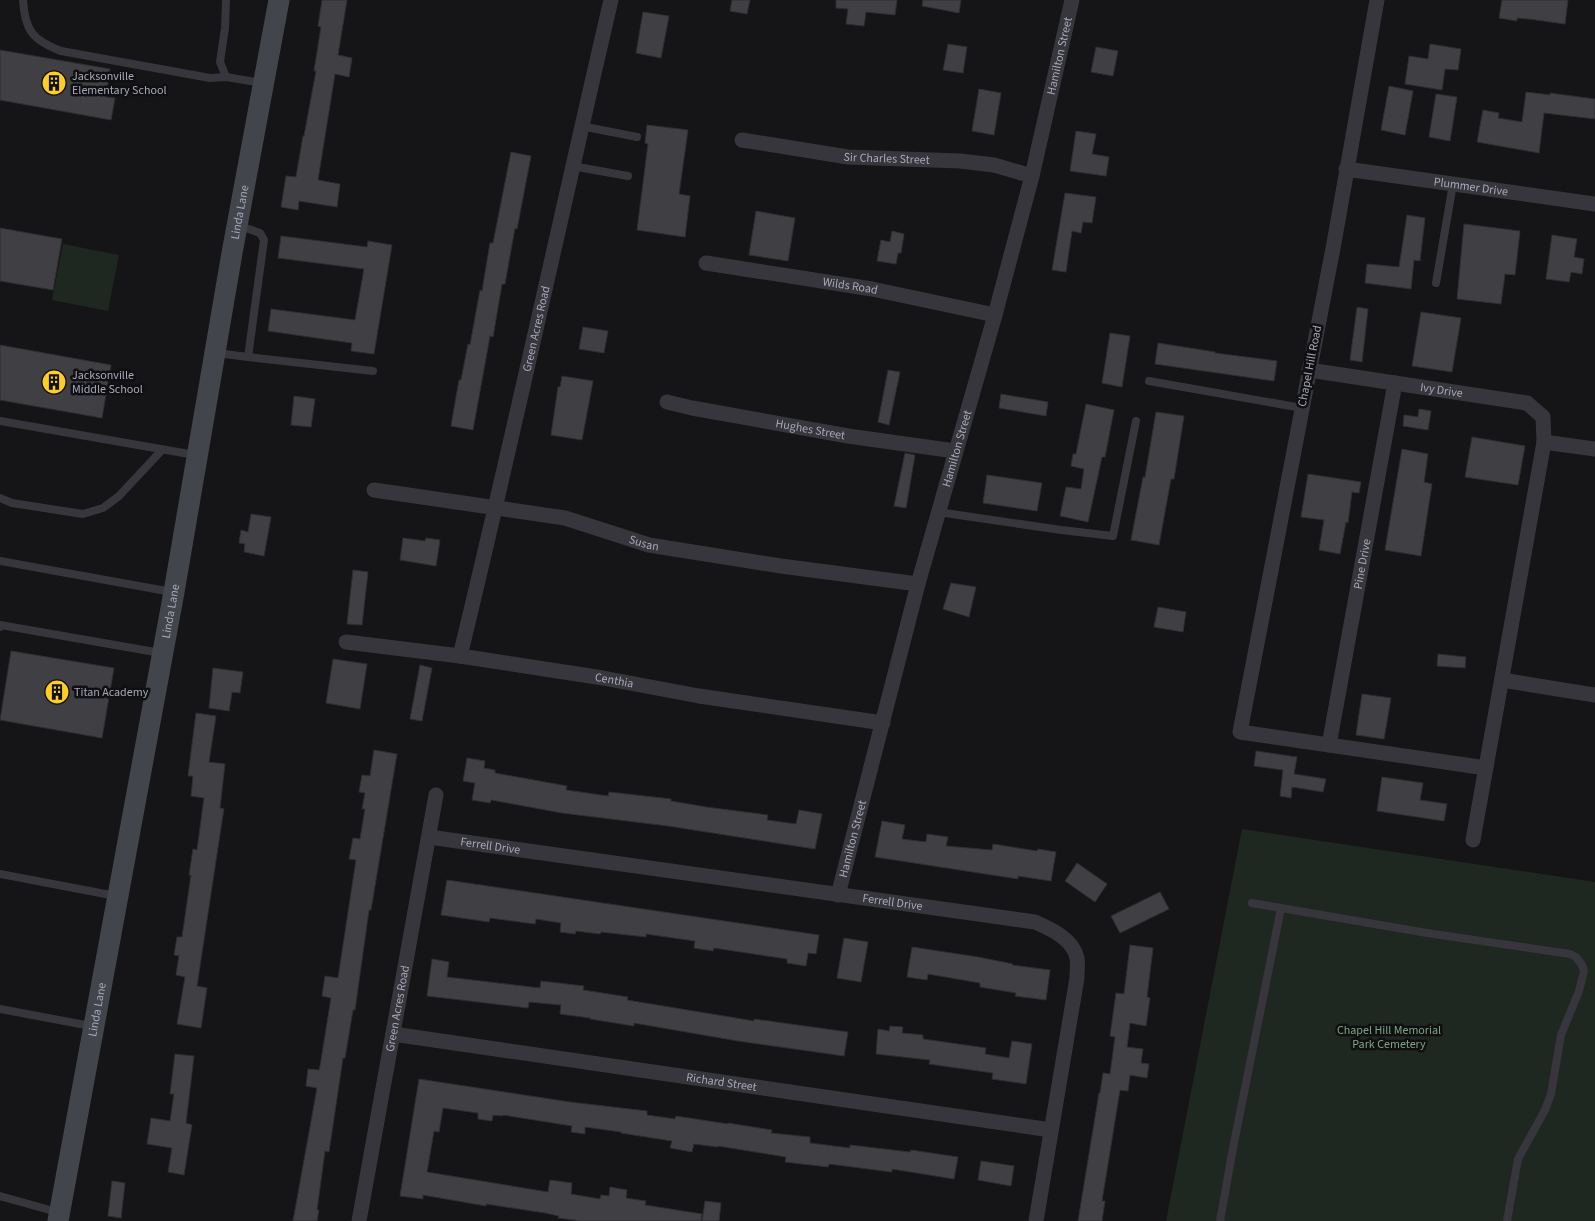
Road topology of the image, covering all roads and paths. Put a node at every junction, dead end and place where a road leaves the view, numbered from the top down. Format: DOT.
graph roads {
  1 [pos="23,0"];
  2 [pos="226,0"];
  3 [pos="279,0"];
  4 [pos="611,0"];
  5 [pos="1072,0"];
  6 [pos="1377,0"];
  7 [pos="226,77"];
  8 [pos="264,83"];
  9 [pos="581,126"];
  10 [pos="638,137"];
  11 [pos="742,140"];
  12 [pos="572,166"];
  13 [pos="1346,169"];
  14 [pos="628,176"];
  15 [pos="1032,176"];
  16 [pos="1453,184"];
  17 [pos="1595,204"];
  18 [pos="237,225"];
  19 [pos="706,263"];
  20 [pos="1436,282"];
  21 [pos="995,315"];
  22 [pos="215,352"];
  23 [pos="248,357"];
  24 [pos="1310,370"];
  25 [pos="373,371"];
  26 [pos="1149,382"];
  27 [pos="1395,383"];
  28 [pos="668,402"];
  29 [pos="1302,408"];
  30 [pos="0,421"];
  31 [pos="1136,421"];
  32 [pos="1544,442"];
  33 [pos="1595,449"];
  34 [pos="162,450"];
  35 [pos="955,451"];
  36 [pos="197,455"];
  37 [pos="374,490"];
  38 [pos="0,498"];
  39 [pos="496,507"];
  40 [pos="938,512"];
  41 [pos="0,561"];
  42 [pos="918,584"];
  43 [pos="174,592"];
  44 [pos="0,627"];
  45 [pos="346,642"];
  46 [pos="162,654"];
  47 [pos="460,656"];
  48 [pos="1502,680"];
  49 [pos="1595,694"];
  50 [pos="883,723"];
  51 [pos="1329,745"];
  52 [pos="1486,768"];
  53 [pos="436,795"];
  54 [pos="429,837"];
  55 [pos="1473,840"];
  56 [pos="0,874"];
  57 [pos="838,895"];
  58 [pos="118,896"];
  59 [pos="1252,903"];
  60 [pos="1281,908"];
  61 [pos="0,1010"];
  62 [pos="94,1027"];
  63 [pos="393,1034"];
  64 [pos="1051,1130"];
  65 [pos="0,1196"];
  66 [pos="58,1217"];
  67 [pos="359,1221"];
  68 [pos="1036,1221"];
  69 [pos="1220,1221"];
  70 [pos="1507,1221"];
  1 -- 7 [label="lane"];
  2 -- 7 [label="lane"];
  3 -- 8 [label="street, Linda Lane"];
  4 -- 9 [label="street, Green Acres Road"];
  5 -- 15 [label="street, Hamilton Street"];
  6 -- 13 [label="street, Chapel Hill Road"];
  7 -- 8 [label="lane"];
  8 -- 18 [label="street, Linda Lane"];
  9 -- 10 [label="lane"];
  9 -- 12 [label="street, Green Acres Road"];
  11 -- 15 [label="street, Sir Charles Street"];
  12 -- 14 [label="lane"];
  12 -- 39 [label="street, Green Acres Road"];
  13 -- 16 [label="street, Plummer Drive"];
  13 -- 24 [label="street, Chapel Hill Road"];
  15 -- 21 [label="street, Hamilton Street"];
  16 -- 17 [label="street, Plummer Drive"];
  16 -- 20 [label="lane"];
  18 -- 22 [label="street, Linda Lane"];
  18 -- 23 [label="lane"];
  19 -- 21 [label="street, Wilds Road"];
  21 -- 35 [label="street, Hamilton Street"];
  22 -- 23 [label="lane"];
  22 -- 36 [label="street, Linda Lane"];
  23 -- 25 [label="lane"];
  24 -- 27 [label="street, Ivy Drive"];
  24 -- 29 [label="street, Chapel Hill Road"];
  26 -- 29 [label="lane"];
  27 -- 32 [label="street, Ivy Drive"];
  27 -- 51 [label="street, Pine Drive"];
  28 -- 35 [label="street, Hughes Street"];
  29 -- 51 [label="street, Chapel Hill Road"];
  30 -- 34 [label="lane"];
  31 -- 40 [label="lane"];
  32 -- 33 [label="street"];
  32 -- 48 [label="street, Ivy Drive"];
  34 -- 36 [label="lane"];
  34 -- 38 [label="lane"];
  35 -- 40 [label="street, Hamilton Street"];
  36 -- 43 [label="street, Linda Lane"];
  37 -- 39 [label="street, Susan"];
  39 -- 42 [label="street, Susan"];
  39 -- 47 [label="street, Green Acres Road"];
  40 -- 42 [label="street, Hamilton Street"];
  41 -- 43 [label="lane"];
  42 -- 50 [label="street, Hamilton Street"];
  43 -- 46 [label="street, Linda Lane"];
  44 -- 46 [label="lane"];
  45 -- 47 [label="street, Centhia"];
  46 -- 58 [label="street, Linda Lane"];
  47 -- 50 [label="street, Centhia"];
  48 -- 49 [label="street"];
  48 -- 52 [label="street"];
  50 -- 57 [label="street, Hamilton Street"];
  51 -- 52 [label="street"];
  52 -- 55 [label="street"];
  53 -- 54 [label="street, Green Acres Road"];
  54 -- 57 [label="street, Ferrell Drive"];
  54 -- 63 [label="street, Green Acres Road"];
  56 -- 58 [label="lane"];
  57 -- 64 [label="street, Ferrell Drive"];
  58 -- 62 [label="street, Linda Lane"];
  59 -- 60 [label="lane"];
  60 -- 69 [label="lane"];
  60 -- 70 [label="lane"];
  61 -- 62 [label="lane"];
  62 -- 66 [label="street, Linda Lane"];
  63 -- 64 [label="street, Richard Street"];
  63 -- 67 [label="street, Green Acres Road"];
  64 -- 68 [label="street, Ferrell Drive"];
  65 -- 66 [label="lane"];
}
